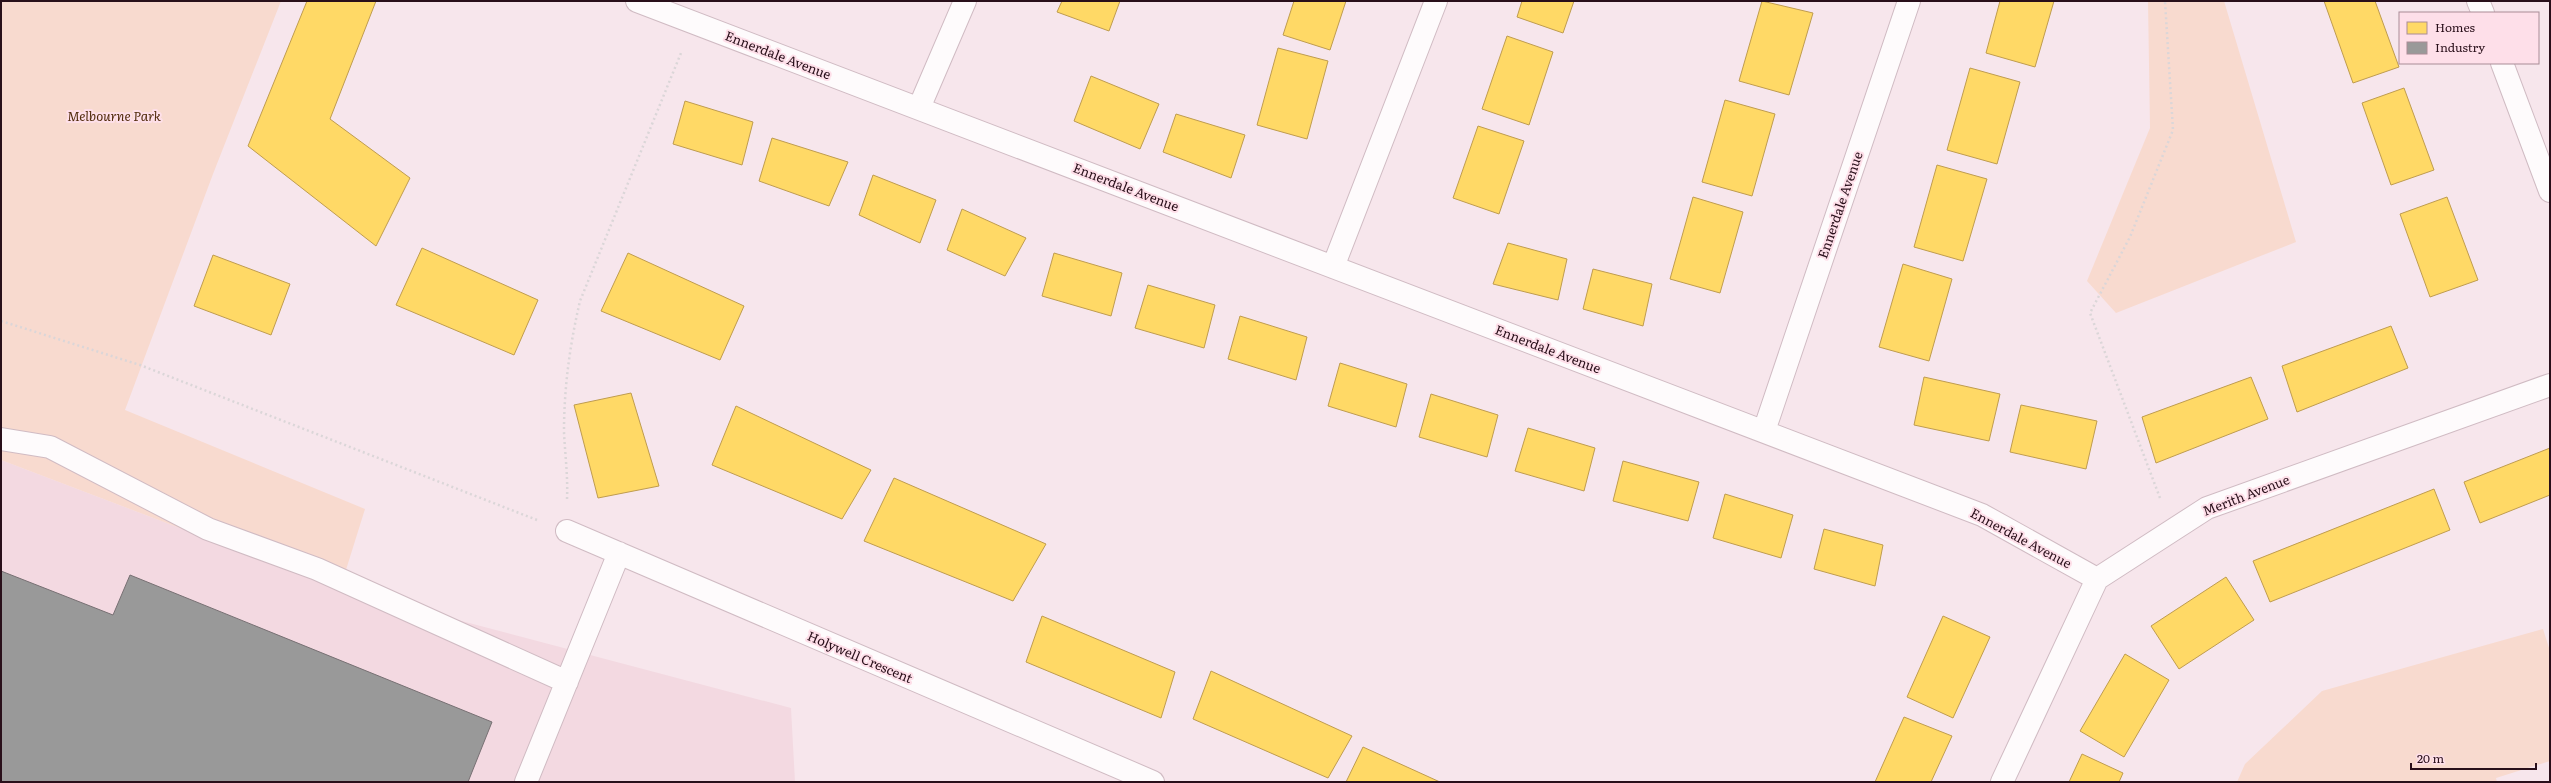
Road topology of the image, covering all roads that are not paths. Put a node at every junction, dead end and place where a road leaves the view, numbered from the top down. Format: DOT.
graph roads {
  1 [pos="637,1"];
  2 [pos="965,1"];
  3 [pos="1436,1"];
  4 [pos="1908,1"];
  5 [pos="2478,1"];
  6 [pos="2483,12"];
  7 [pos="2502,64"];
  8 [pos="918,108"];
  9 [pos="2550,191"];
  10 [pos="1333,267"];
  11 [pos="2550,385"];
  12 [pos="1764,431"];
  13 [pos="1,439"];
  14 [pos="567,531"];
  15 [pos="619,554"];
  16 [pos="2097,579"];
  17 [pos="567,682"];
  18 [pos="526,782"];
  19 [pos="1152,782"];
  20 [pos="2002,782"];
  1 -- 8 [label="street, Ennerdale Avenue"];
  2 -- 8 [label="street"];
  3 -- 10 [label="street"];
  4 -- 12 [label="street, Ennerdale Avenue"];
  5 -- 6 [label="street"];
  7 -- 9 [label="street"];
  8 -- 10 [label="street, Ennerdale Avenue"];
  10 -- 12 [label="street, Ennerdale Avenue"];
  11 -- 16 [label="street, Merith Avenue"];
  12 -- 16 [label="street, Ennerdale Avenue"];
  13 -- 17 [label="street"];
  14 -- 15 [label="street, Holywell Crescent"];
  15 -- 17 [label="street"];
  15 -- 19 [label="street, Holywell Crescent"];
  16 -- 20 [label="street"];
  17 -- 18 [label="street"];
}
